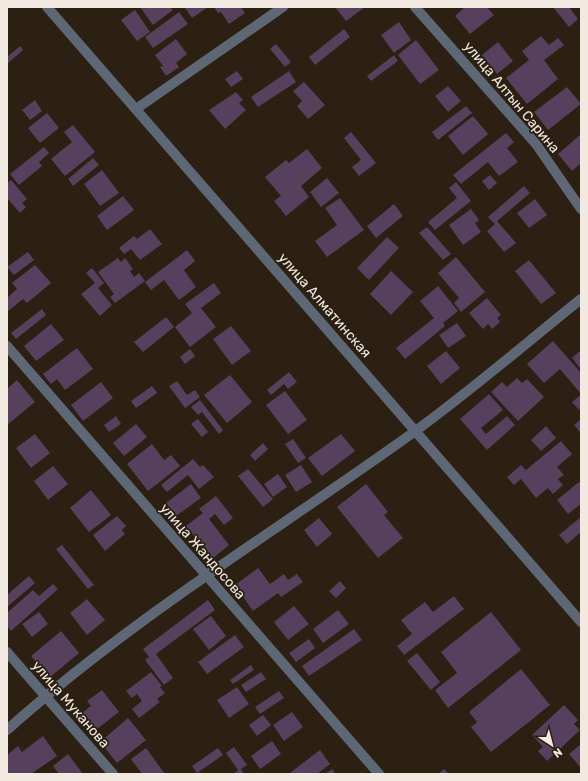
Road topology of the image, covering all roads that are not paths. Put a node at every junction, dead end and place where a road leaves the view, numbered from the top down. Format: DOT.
graph roads {
  1 [pos="47,7"];
  2 [pos="283,7"];
  3 [pos="415,7"];
  4 [pos="136,109"];
  5 [pos="581,210"];
  6 [pos="581,299"];
  7 [pos="7,346"];
  8 [pos="415,431"];
  9 [pos="206,575"];
  10 [pos="580,617"];
  11 [pos="7,652"];
  12 [pos="45,696"];
  13 [pos="7,730"];
  14 [pos="113,774"];
  15 [pos="379,774"];
  1 -- 4 [label="street, улица Алматинская"];
  2 -- 4 [label="street"];
  3 -- 5 [label="street, улица Алтын Сарина"];
  4 -- 8 [label="street, улица Алматинская"];
  6 -- 8 [label="street"];
  7 -- 9 [label="street, улица Жандосова"];
  8 -- 9 [label="street"];
  8 -- 10 [label="street, улица Алматинская"];
  9 -- 12 [label="street"];
  9 -- 15 [label="street, улица Жандосова"];
  11 -- 12 [label="street, улица Муканова"];
  12 -- 13 [label="street"];
  12 -- 14 [label="street, улица Муканова"];
}
